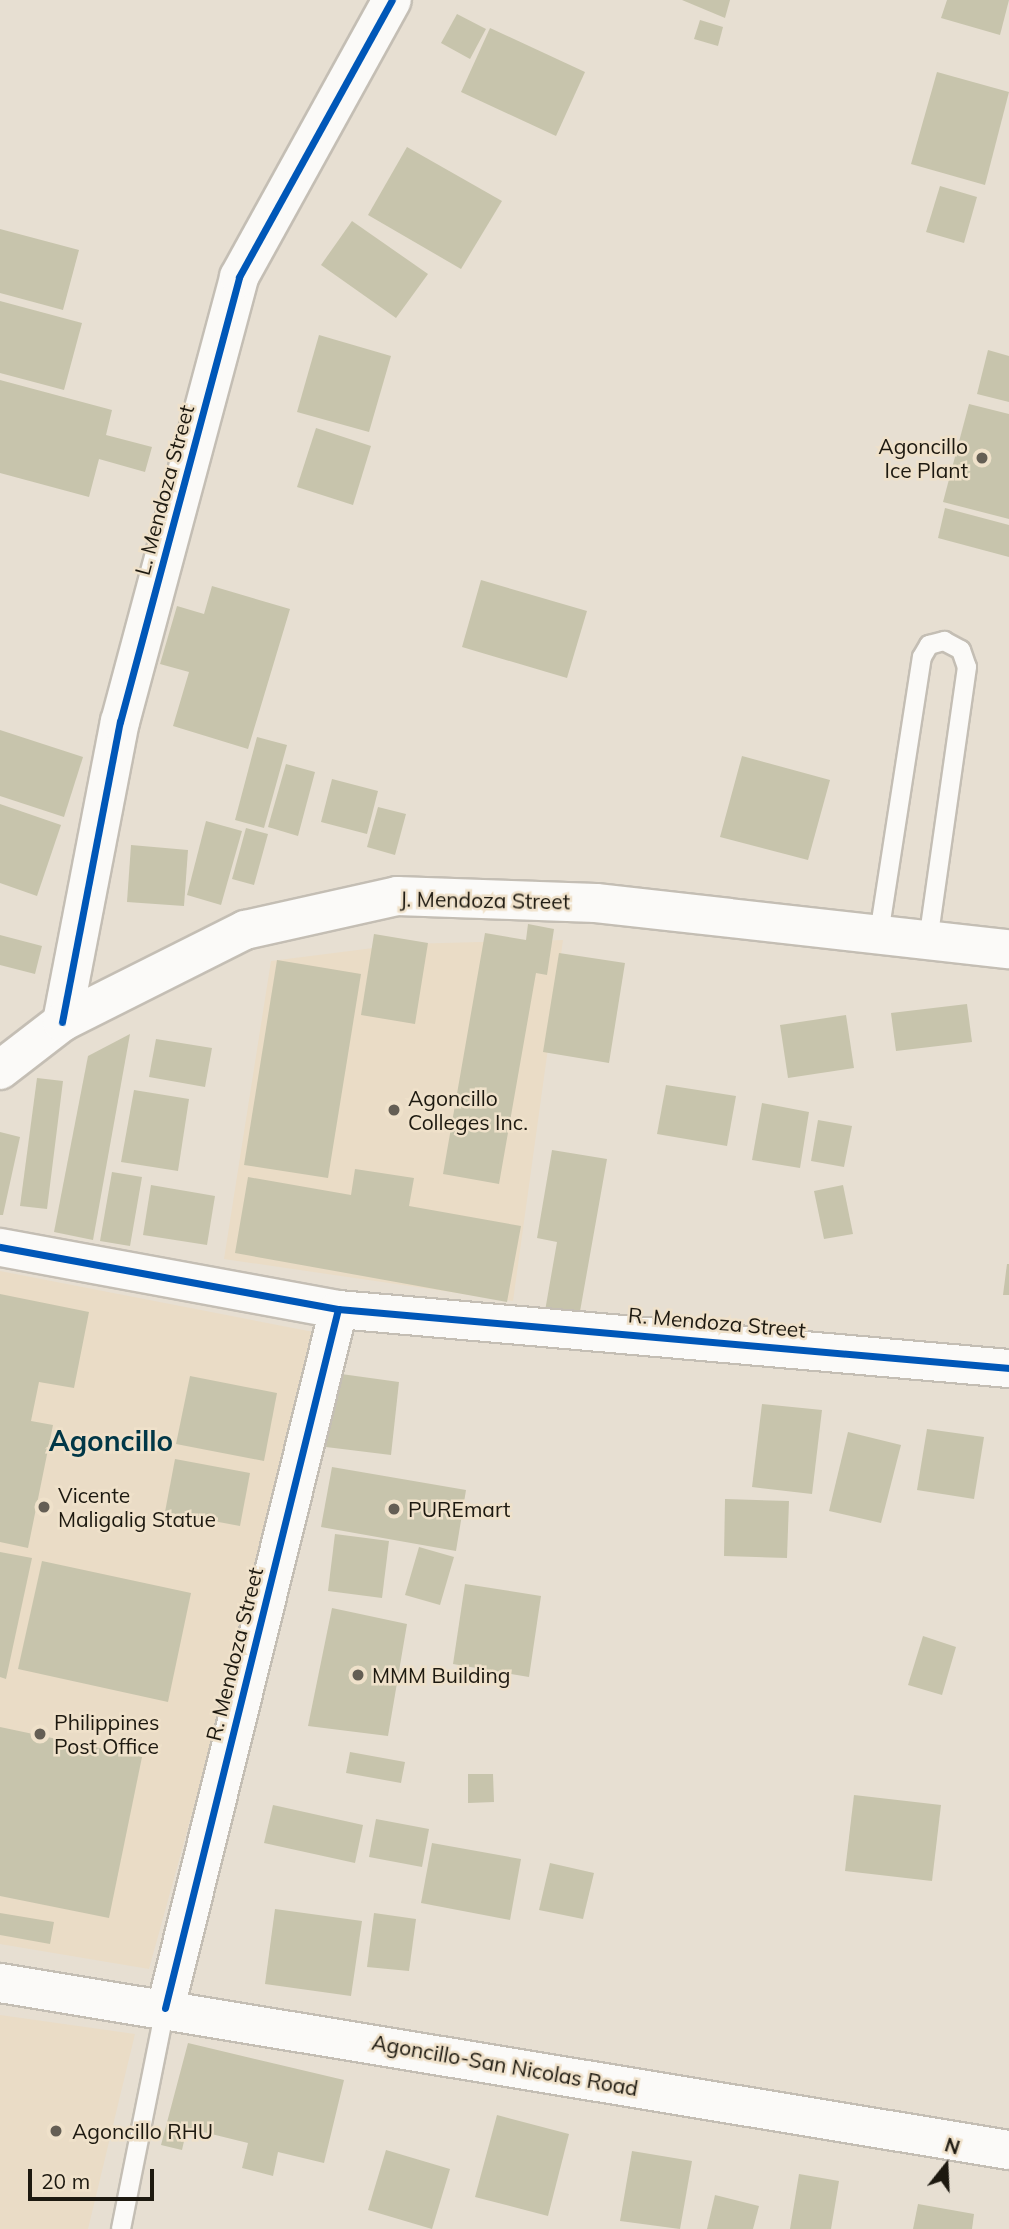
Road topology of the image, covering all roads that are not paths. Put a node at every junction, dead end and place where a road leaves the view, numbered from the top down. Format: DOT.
graph roads {
  1 [pos="392,0"];
  2 [pos="879,934"];
  3 [pos="928,940"];
  4 [pos="1009,948"];
  5 [pos="62,1022"];
  6 [pos="0,1070"];
  7 [pos="0,1247"];
  8 [pos="338,1309"];
  9 [pos="1009,1368"];
  10 [pos="0,1983"];
  11 [pos="165,2008"];
  12 [pos="1009,2150"];
  13 [pos="121,2229"];
  1 -- 5 [label="main road, L. Mendoza Street"];
  2 -- 3 [label="main road, J. Mendoza Street"];
  2 -- 3 [label="lane"];
  2 -- 5 [label="main road, J. Mendoza Street"];
  3 -- 4 [label="main road, J. Mendoza Street"];
  5 -- 6 [label="main road, J. Mendoza Street"];
  7 -- 8 [label="street, R. Mendoza Street"];
  8 -- 9 [label="street, R. Mendoza Street"];
  8 -- 11 [label="street, R. Mendoza Street"];
  10 -- 11 [label="main road, Agoncillo-San Nicolas Road"];
  11 -- 12 [label="main road, Agoncillo-San Nicolas Road"];
  11 -- 13 [label="lane"];
}
